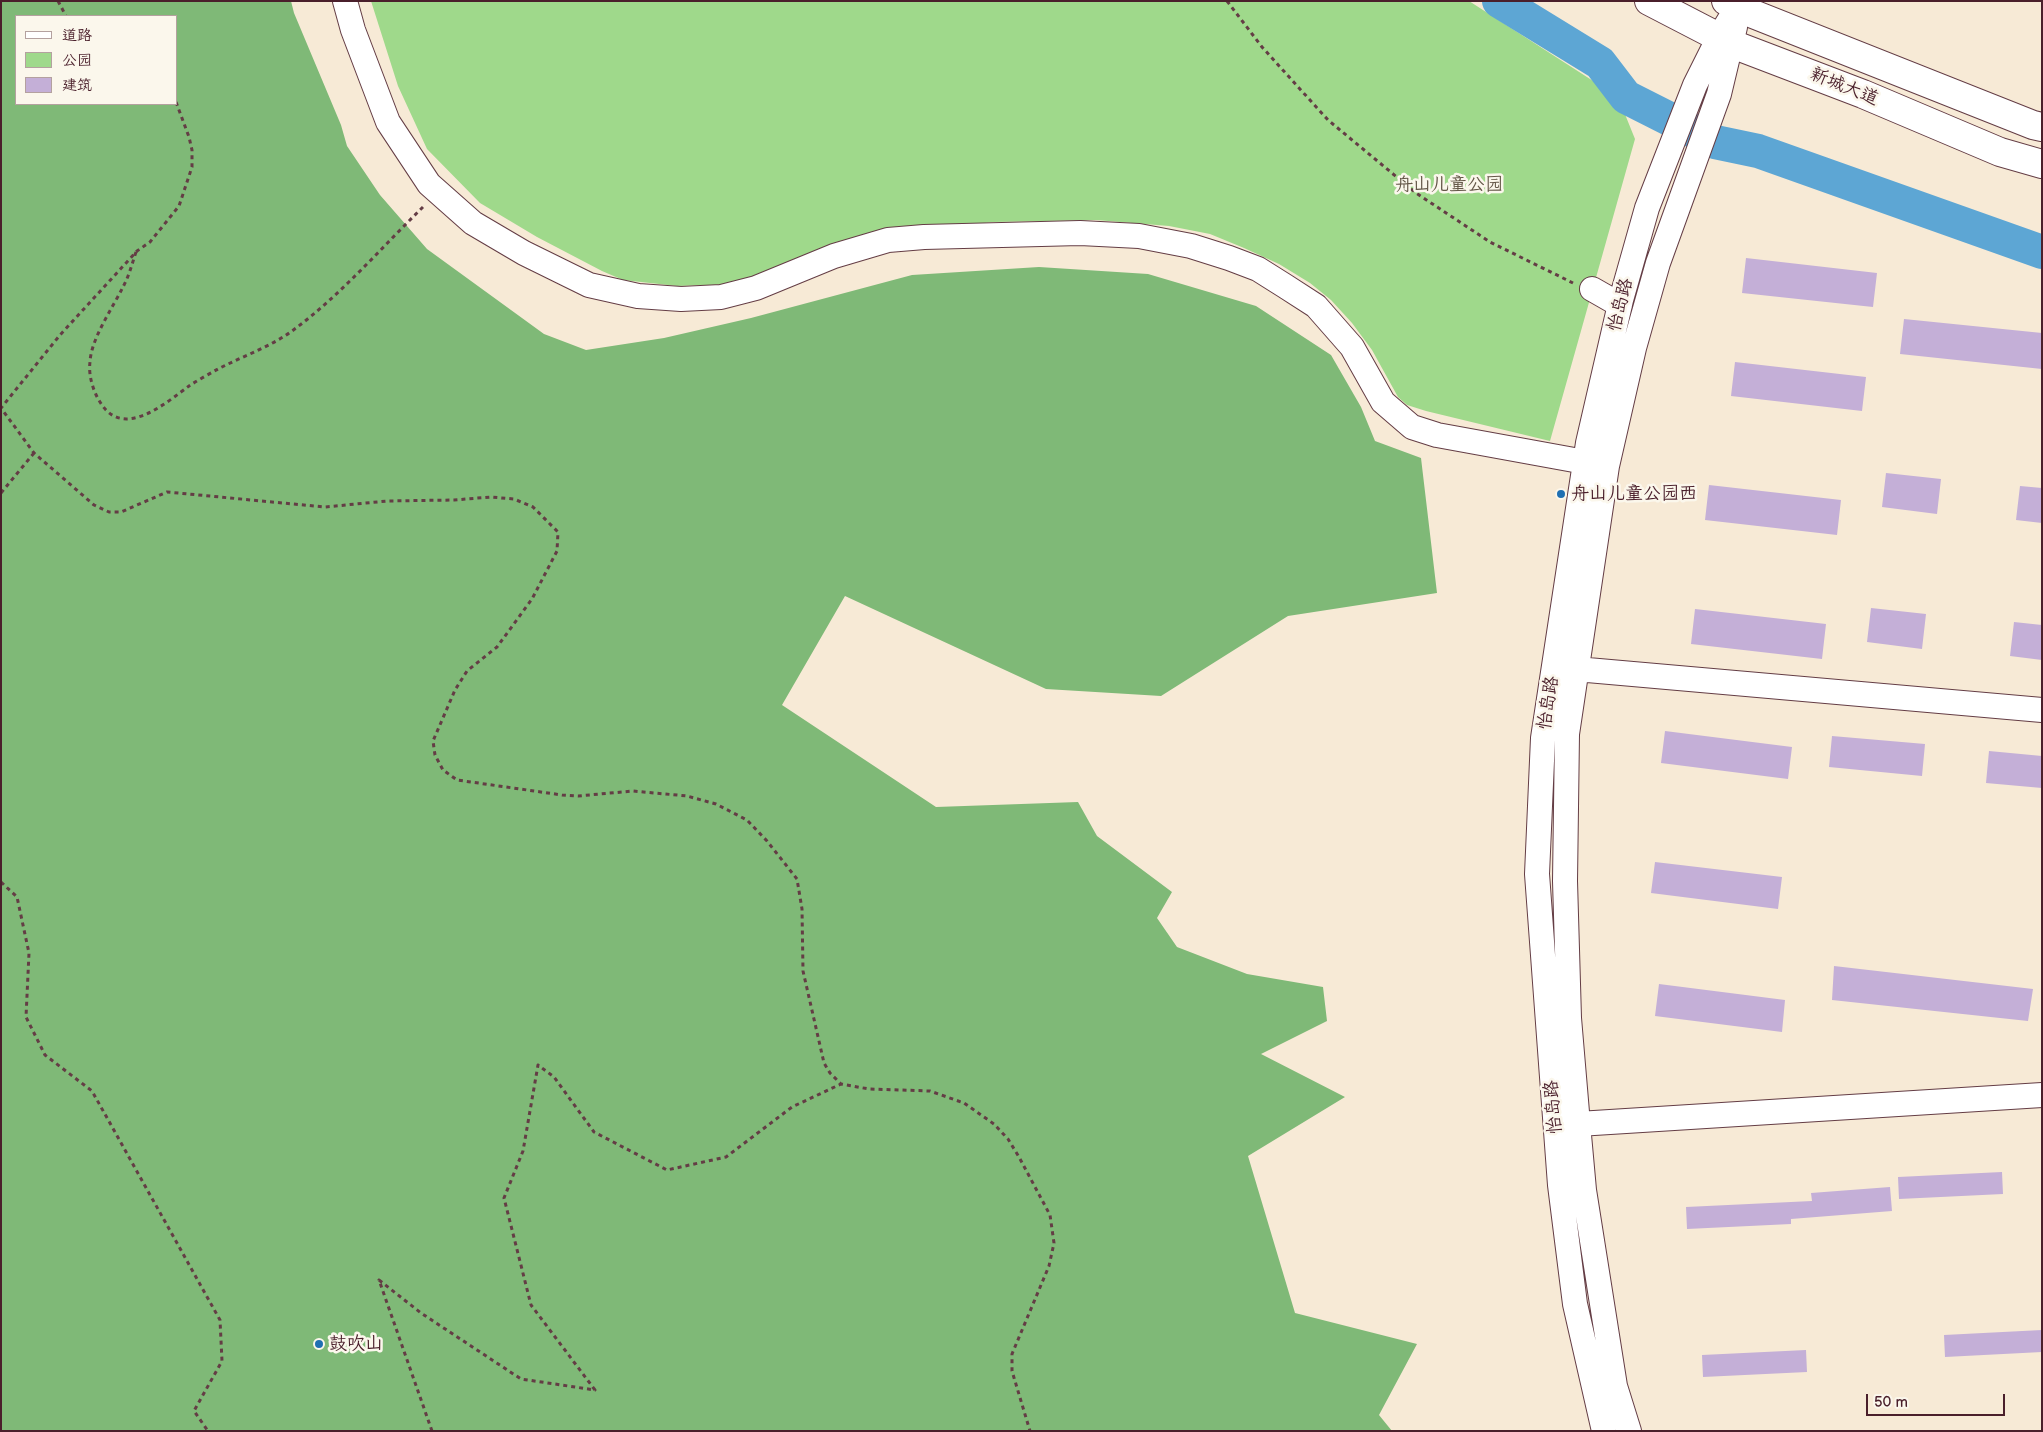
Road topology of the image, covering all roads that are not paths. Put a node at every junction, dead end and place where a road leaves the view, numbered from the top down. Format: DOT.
graph roads {
  1 [pos="345,1"];
  2 [pos="1650,1"];
  3 [pos="1735,3"];
  4 [pos="1726,40"];
  5 [pos="2042,127"];
  6 [pos="2042,164"];
  7 [pos="1592,289"];
  8 [pos="1620,305"];
  9 [pos="1596,464"];
  10 [pos="1576,669"];
  11 [pos="2042,710"];
  12 [pos="2042,1095"];
  13 [pos="1578,1124"];
  14 [pos="1604,1431"];
  15 [pos="1629,1431"];
  1 -- 9 [label="street"];
  2 -- 4 [label="main road, 新城大道"];
  3 -- 4 [label="street, 怡岛路"];
  3 -- 5 [label="main road, 新城大道"];
  4 -- 6 [label="main road, 新城大道"];
  4 -- 8 [label="street, 怡岛路"];
  4 -- 9 [label="street"];
  7 -- 8 [label="street"];
  8 -- 9 [label="street, 怡岛路"];
  9 -- 10 [label="street"];
  9 -- 14 [label="street, 怡岛路"];
  10 -- 11 [label="street"];
  10 -- 13 [label="street"];
  12 -- 13 [label="street"];
  13 -- 15 [label="street"];
}
